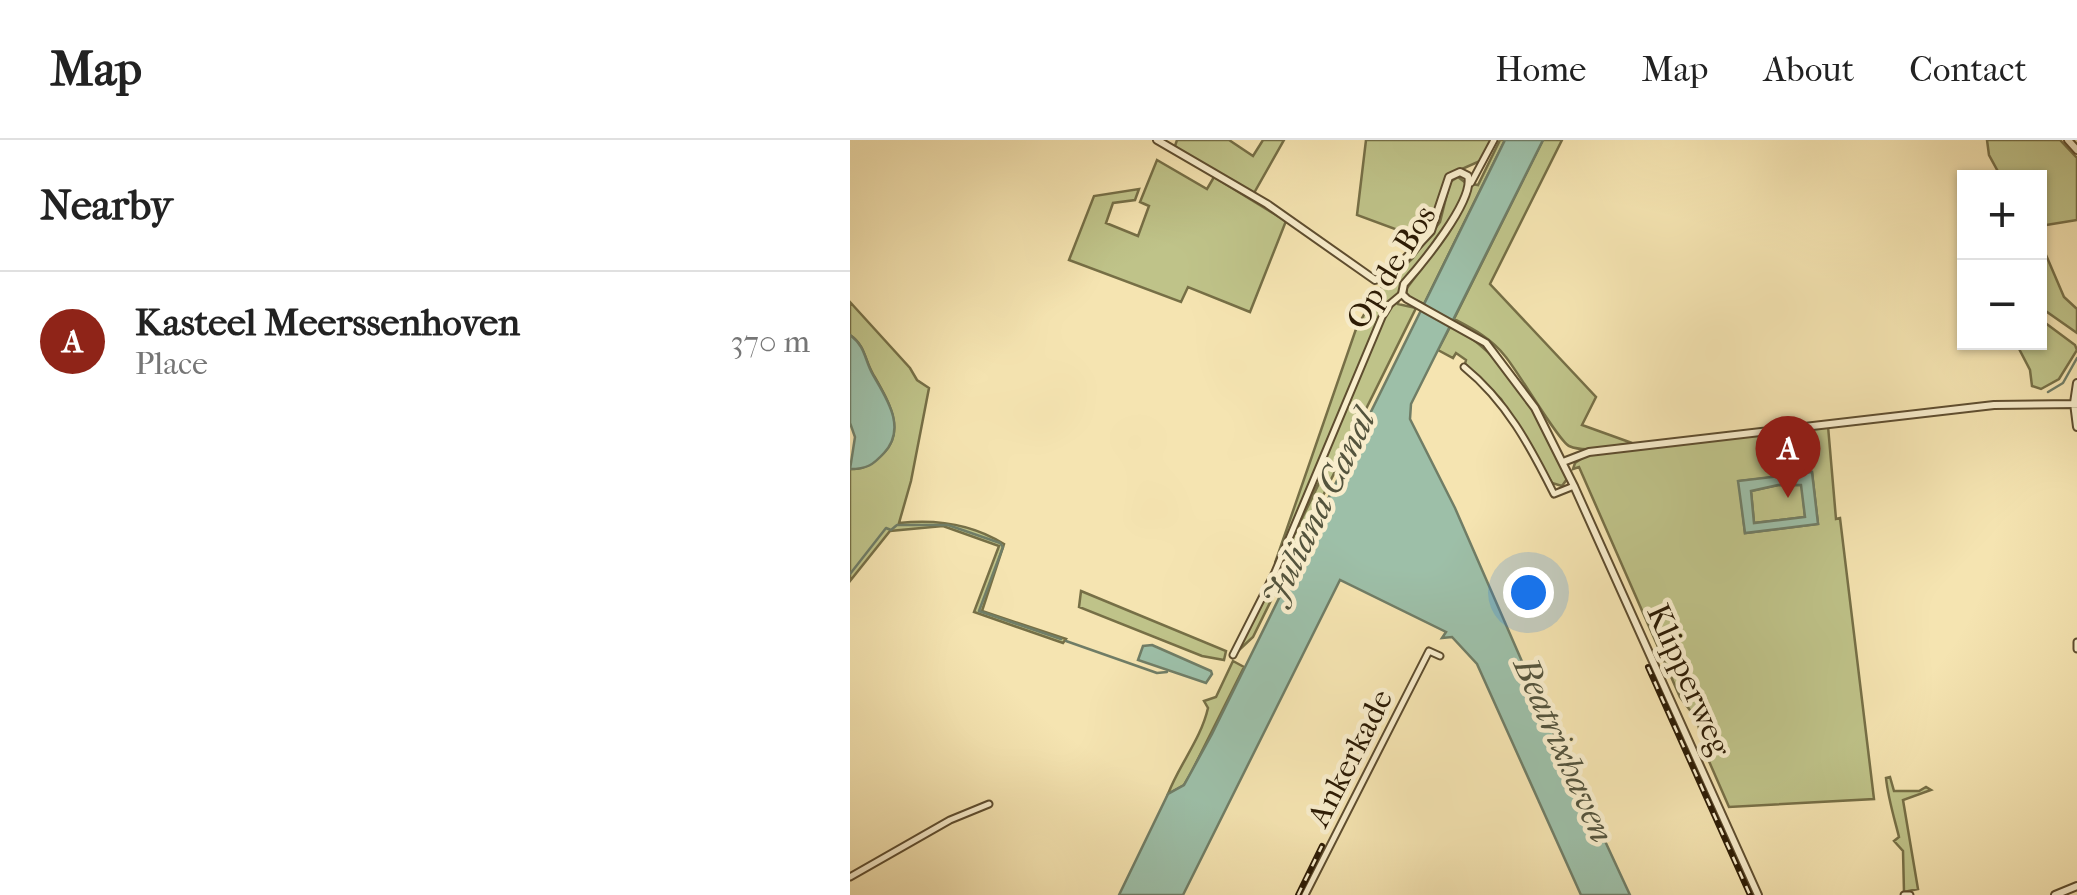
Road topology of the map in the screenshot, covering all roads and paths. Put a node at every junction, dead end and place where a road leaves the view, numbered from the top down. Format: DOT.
graph roads {
  1 [pos="1157,140"];
  2 [pos="1494,140"];
  3 [pos="2068,140"];
  4 [pos="1169,143"];
  5 [pos="2077,150"];
  6 [pos="1470,183"];
  7 [pos="1402,294"];
  8 [pos="1464,367"];
  9 [pos="2077,383"];
  10 [pos="2075,404"];
  11 [pos="2077,427"];
  12 [pos="1563,462"];
  13 [pos="1574,486"];
  14 [pos="1232,655"];
  15 [pos="1440,656"];
  16 [pos="990,804"];
  17 [pos="850,877"];
  18 [pos="2077,886"];
  19 [pos="1305,895"];
  20 [pos="1758,895"];
  21 [pos="2054,895"];
  1 -- 4 [label="street, Op de Bos"];
  2 -- 6 [label="street"];
  3 -- 5 [label="street"];
  4 -- 6 [label="street, Op de Bos"];
  6 -- 7 [label="street, Op de Bos"];
  7 -- 12 [label="street, Klipperweg"];
  7 -- 14 [label="street, Op de Bos"];
  8 -- 13 [label="street"];
  9 -- 10 [label="street"];
  10 -- 11 [label="street"];
  10 -- 12 [label="street"];
  12 -- 13 [label="street, Klipperweg"];
  13 -- 20 [label="street, Klipperweg"];
  15 -- 19 [label="street, Ankerkade"];
  16 -- 17 [label="street"];
  18 -- 21 [label="street"];
}
